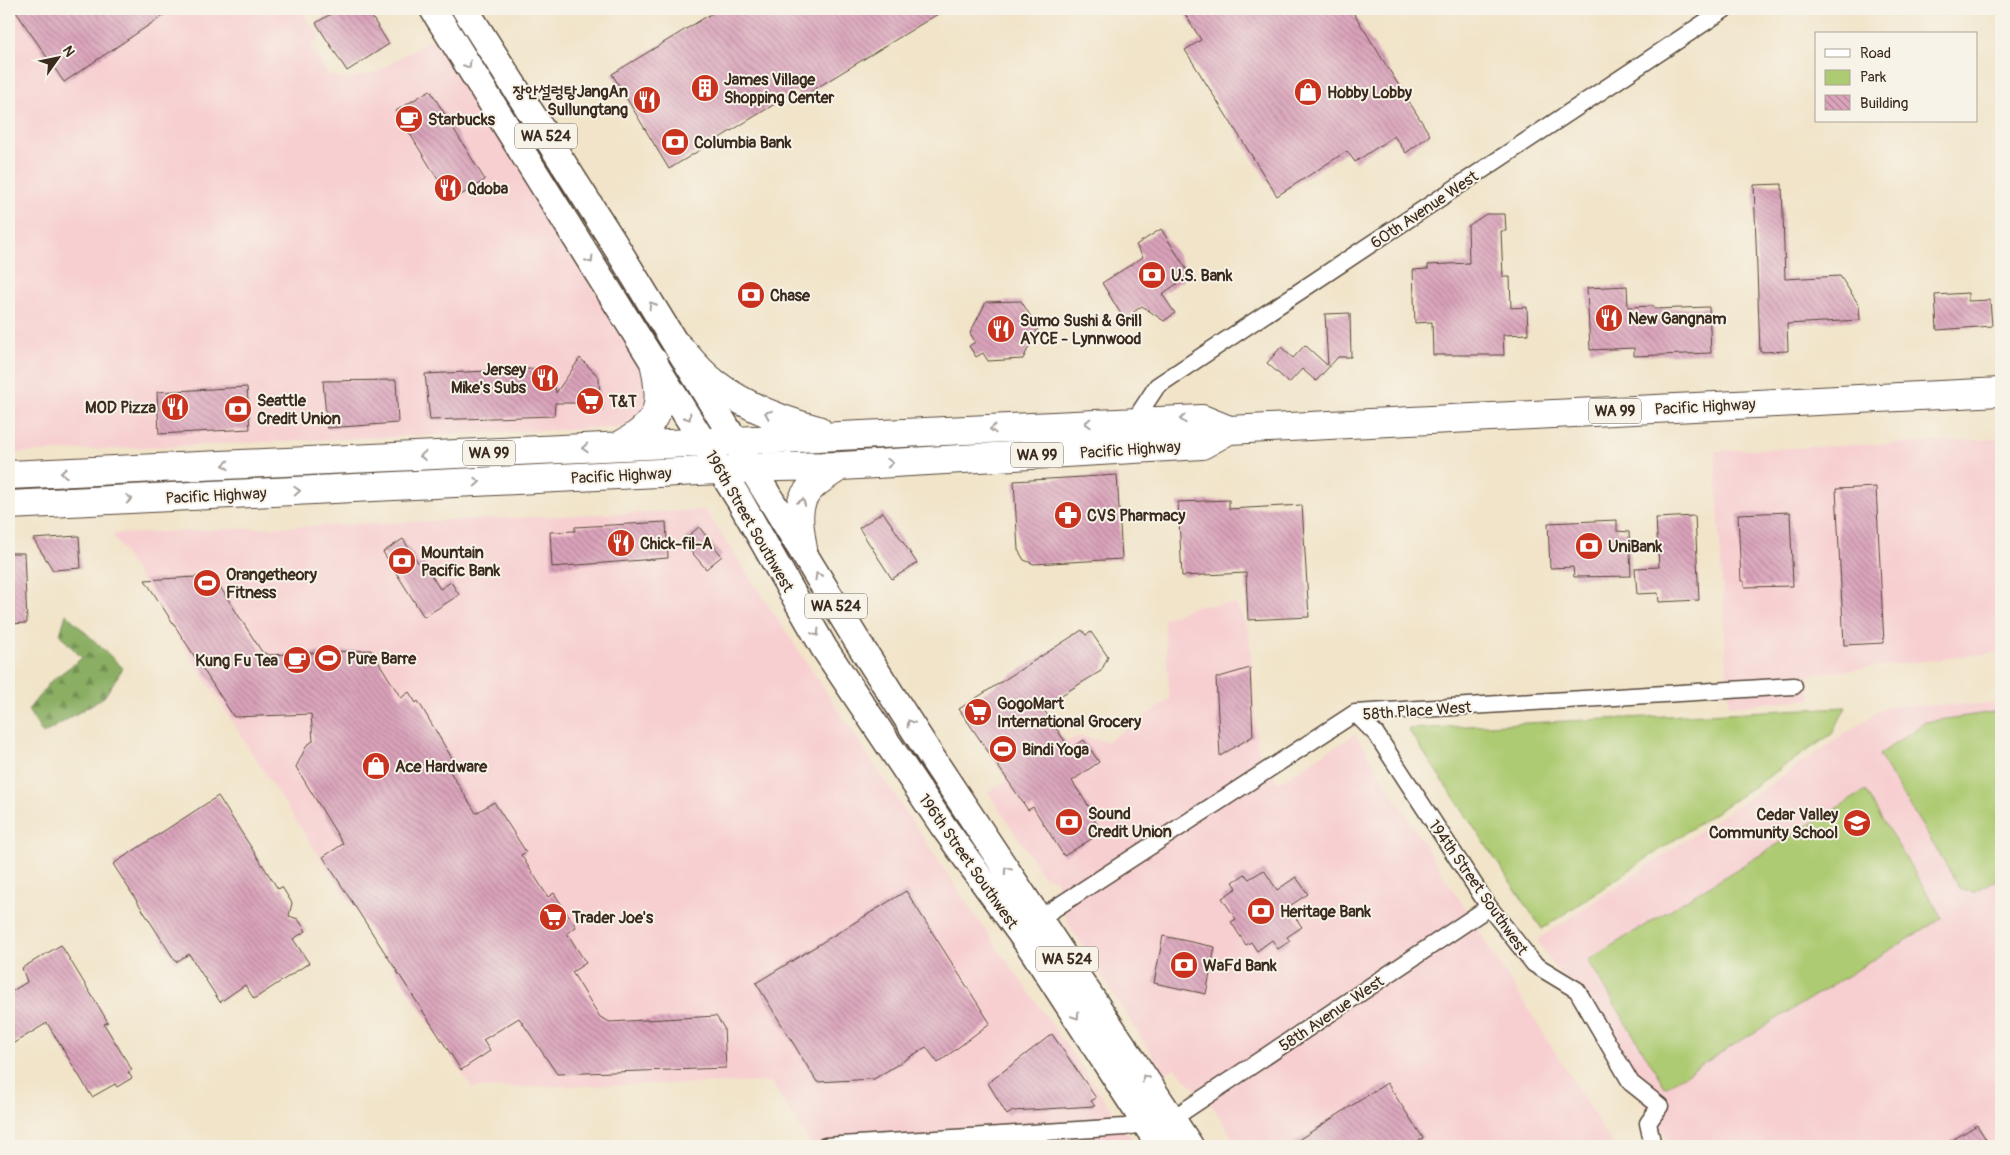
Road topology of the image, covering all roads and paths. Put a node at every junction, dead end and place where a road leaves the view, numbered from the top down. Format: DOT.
graph roads {
  1 [pos="433,9"];
  2 [pos="465,9"];
  3 [pos="1725,9"];
  4 [pos="452,39"];
  5 [pos="485,40"];
  6 [pos="556,206"];
  7 [pos="612,240"];
  8 [pos="678,346"];
  9 [pos="654,362"];
  10 [pos="2001,392"];
  11 [pos="1134,421"];
  12 [pos="1229,430"];
  13 [pos="848,437"];
  14 [pos="736,442"];
  15 [pos="704,443"];
  16 [pos="618,447"];
  17 [pos="841,466"];
  18 [pos="754,469"];
  19 [pos="721,470"];
  20 [pos="9,476"];
  21 [pos="9,505"];
  22 [pos="803,549"];
  23 [pos="1794,686"];
  24 [pos="1355,714"];
  25 [pos="892,749"];
  26 [pos="936,764"];
  27 [pos="998,903"];
  28 [pos="1490,907"];
  29 [pos="1040,918"];
  30 [pos="1172,1119"];
  31 [pos="1147,1125"];
  32 [pos="825,1146"];
  33 [pos="1160,1146"];
  34 [pos="1190,1146"];
  35 [pos="1653,1146"];
  1 -- 4 [label="main road, 196th Street Southwest"];
  2 -- 5 [label="main road, 196th Street Southwest / WA 524"];
  3 -- 11 [label="street, 60th Avenue West"];
  4 -- 5 [label="main road"];
  4 -- 6 [label="main road, 196th Street Southwest, one-way"];
  5 -- 7 [label="main road, 196th Street Southwest / WA 524"];
  6 -- 7 [label="main road"];
  6 -- 9 [label="main road, 196th Street Southwest, one-way"];
  8 -- 7 [label="main road, 196th Street Southwest / WA 524, one-way"];
  13 -- 8 [label="highway, one-way"];
  8 -- 14 [label="main road, 196th Street Southwest / WA 524"];
  9 -- 15 [label="main road, 196th Street Southwest, one-way"];
  9 -- 16 [label="highway"];
  10 -- 12 [label="highway, Pacific Highway / WA 99"];
  12 -- 11 [label="highway, Pacific Highway / WA 99, one-way"];
  11 -- 13 [label="highway, Pacific Highway / WA 99, one-way"];
  17 -- 12 [label="highway, Pacific Highway / WA 99, one-way"];
  13 -- 14 [label="highway, Pacific Highway / WA 99"];
  14 -- 15 [label="highway, Pacific Highway / WA 99"];
  14 -- 18 [label="main road, 196th Street Southwest / WA 524"];
  15 -- 16 [label="highway, Pacific Highway / WA 99"];
  15 -- 19 [label="main road, 196th Street Southwest"];
  16 -- 20 [label="highway, Pacific Highway / WA 99, one-way"];
  17 -- 18 [label="highway, Pacific Highway / WA 99"];
  22 -- 17 [label="highway, one-way"];
  18 -- 19 [label="highway, Pacific Highway / WA 99"];
  18 -- 22 [label="main road, 196th Street Southwest / WA 524"];
  21 -- 19 [label="highway, Pacific Highway / WA 99, one-way"];
  19 -- 25 [label="main road, 196th Street Southwest, one-way"];
  26 -- 22 [label="main road, 196th Street Southwest / WA 524, one-way"];
  23 -- 24 [label="street, 58th Place West"];
  24 -- 28 [label="street, 194th Street Southwest"];
  24 -- 29 [label="street, 58th Place West"];
  25 -- 26 [label="main road"];
  25 -- 27 [label="main road, 196th Street Southwest"];
  29 -- 26 [label="main road, 196th Street Southwest / WA 524, one-way"];
  27 -- 29 [label="main road"];
  27 -- 31 [label="main road, 196th Street Southwest, one-way"];
  28 -- 30 [label="street, 58th Avenue West"];
  28 -- 35 [label="street, 194th Street Southwest"];
  30 -- 29 [label="main road, 196th Street Southwest / WA 524, one-way"];
  30 -- 31 [label="street"];
  30 -- 34 [label="main road, 196th Street Southwest / WA 524"];
  31 -- 32 [label="street"];
  31 -- 33 [label="main road, 196th Street Southwest"];
}
